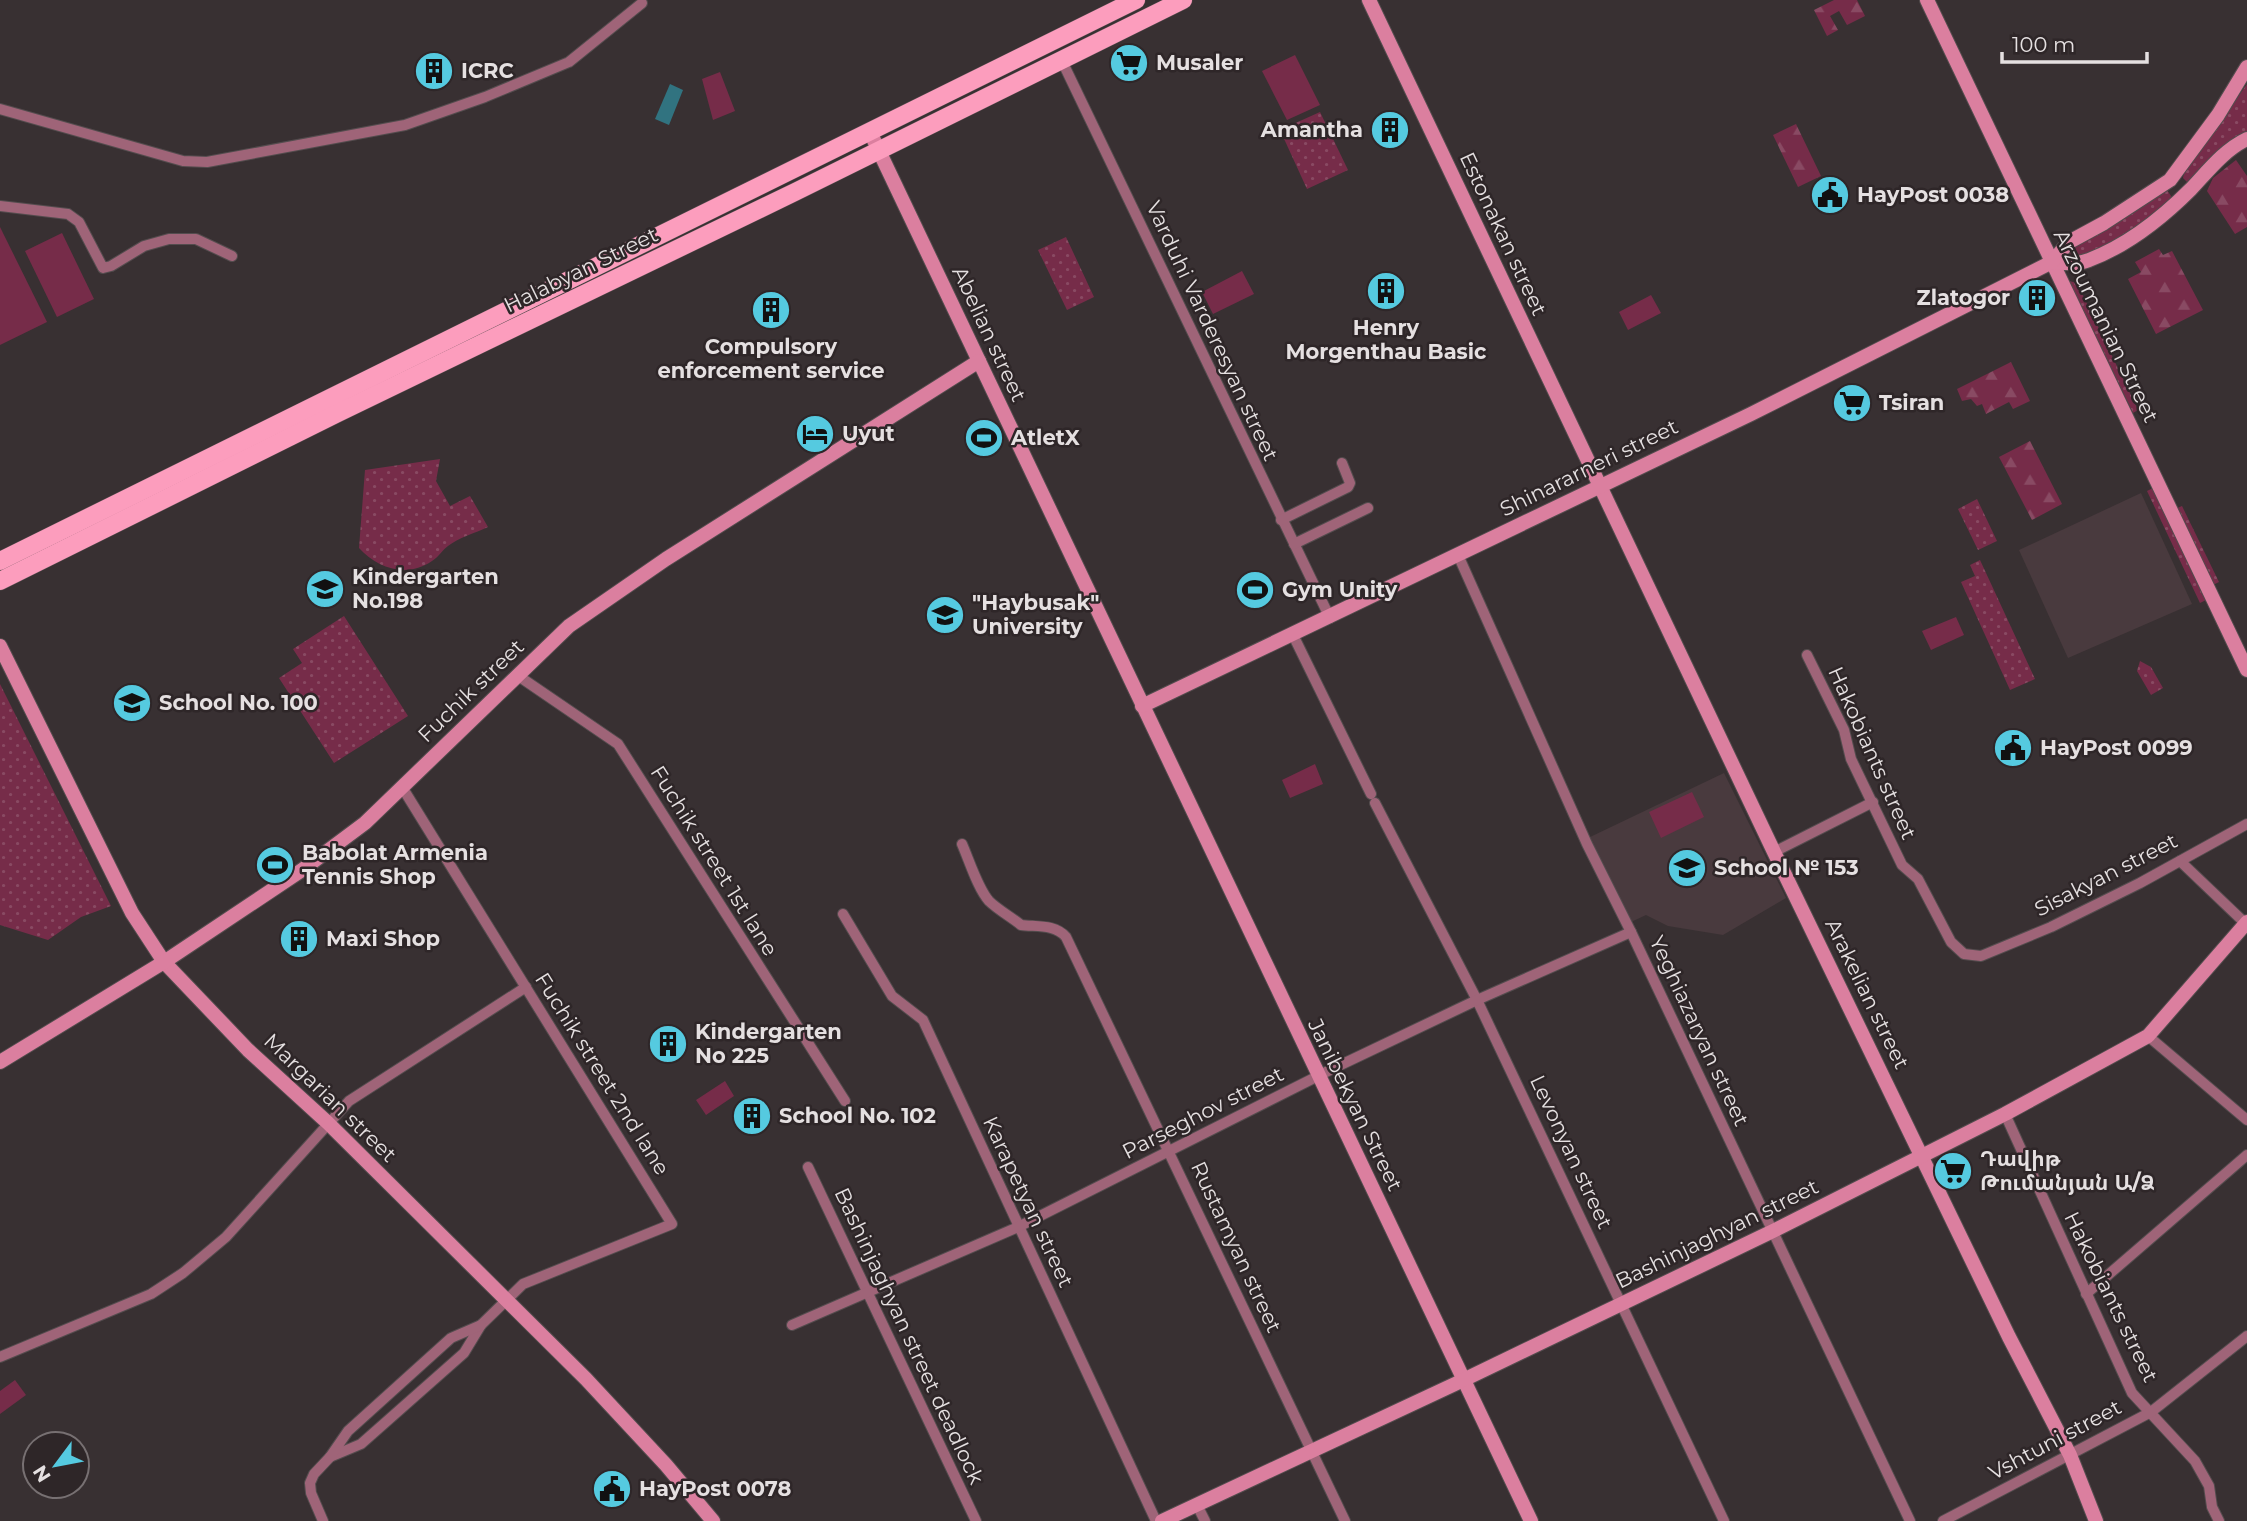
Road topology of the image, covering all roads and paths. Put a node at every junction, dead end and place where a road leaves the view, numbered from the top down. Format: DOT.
graph roads {
  1 [pos="1136,0"];
  2 [pos="1183,0"];
  3 [pos="1369,0"];
  4 [pos="1927,0"];
  5 [pos="642,3"];
  6 [pos="1061,59"];
  7 [pos="2247,67"];
  8 [pos="0,109"];
  9 [pos="870,132"];
  10 [pos="2247,139"];
  11 [pos="878,149"];
  12 [pos="751,191"];
  13 [pos="0,206"];
  14 [pos="760,209"];
  15 [pos="232,256"];
  16 [pos="2052,262"];
  17 [pos="527,312"];
  18 [pos="979,361"];
  19 [pos="1342,463"];
  20 [pos="1599,486"];
  21 [pos="1368,508"];
  22 [pos="1281,520"];
  23 [pos="1294,544"];
  24 [pos="1458,555"];
  25 [pos="0,561"];
  26 [pos="0,581"];
  27 [pos="1329,618"];
  28 [pos="1293,635"];
  29 [pos="0,646"];
  30 [pos="1807,655"];
  31 [pos="0,663"];
  32 [pos="2247,669"];
  33 [pos="517,675"];
  34 [pos="1142,706"];
  35 [pos="402,787"];
  36 [pos="1873,802"];
  37 [pos="2247,824"];
  38 [pos="962,844"];
  39 [pos="1774,852"];
  40 [pos="2180,860"];
  41 [pos="843,914"];
  42 [pos="2247,923"];
  43 [pos="1631,932"];
  44 [pos="1981,956"];
  45 [pos="163,962"];
  46 [pos="526,987"];
  47 [pos="1477,1000"];
  48 [pos="2148,1036"];
  49 [pos="0,1062"];
  50 [pos="1318,1076"];
  51 [pos="845,1101"];
  52 [pos="2005,1114"];
  53 [pos="2247,1120"];
  54 [pos="327,1124"];
  55 [pos="1171,1152"];
  56 [pos="2247,1155"];
  57 [pos="1923,1156"];
  58 [pos="808,1167"];
  59 [pos="1018,1227"];
  60 [pos="1773,1231"];
  61 [pos="867,1293"];
  62 [pos="2086,1294"];
  63 [pos="505,1301"];
  64 [pos="1622,1304"];
  65 [pos="481,1325"];
  66 [pos="792,1325"];
  67 [pos="451,1338"];
  68 [pos="2245,1342"];
  69 [pos="464,1353"];
  70 [pos="0,1357"];
  71 [pos="1464,1380"];
  72 [pos="381,1400"];
  73 [pos="2151,1412"];
  74 [pos="395,1414"];
  75 [pos="1311,1451"];
  76 [pos="2070,1455"];
  77 [pos="330,1457"];
  78 [pos="1197,1505"];
  79 [pos="323,1521"];
  80 [pos="712,1521"];
  81 [pos="976,1521"];
  82 [pos="1156,1521"];
  83 [pos="1162,1521"];
  84 [pos="1205,1521"];
  85 [pos="1345,1521"];
  86 [pos="1531,1521"];
  87 [pos="1724,1521"];
  88 [pos="1910,1521"];
  89 [pos="1943,1521"];
  90 [pos="2096,1521"];
  91 [pos="2219,1521"];
  1 -- 9 [label="main road, Halabyan Street"];
  2 -- 6 [label="main road, Halabyan Street"];
  3 -- 20 [label="main road, Estonakan street"];
  4 -- 16 [label="main road, Arzoumanian Street"];
  5 -- 8 [label="street"];
  6 -- 11 [label="main road, Halabyan Street"];
  6 -- 22 [label="street, Varduhi Varderesyan street"];
  7 -- 16 [label="main road, Shinararneri street"];
  9 -- 11 [label="main road, Abelian street"];
  9 -- 12 [label="main road, Halabyan Street"];
  10 -- 16 [label="main road, Shinararneri street"];
  11 -- 14 [label="main road, Halabyan Street"];
  11 -- 18 [label="main road, Abelian street"];
  12 -- 14 [label="main road"];
  12 -- 17 [label="main road, Halabyan Street"];
  13 -- 15 [label="street"];
  14 -- 17 [label="main road, Halabyan Street"];
  16 -- 20 [label="main road, Shinararneri street"];
  16 -- 32 [label="main road, Arzoumanian Street"];
  17 -- 25 [label="main road, Halabyan Street"];
  17 -- 26 [label="main road, Halabyan Street"];
  18 -- 33 [label="main road, Fuchik street"];
  18 -- 34 [label="main road, Abelian street"];
  19 -- 22 [label="street"];
  20 -- 24 [label="main road, Shinararneri street"];
  20 -- 39 [label="main road, Arakelian street"];
  21 -- 23 [label="street"];
  22 -- 23 [label="street, Varduhi Varderesyan street"];
  23 -- 27 [label="street, Varduhi Varderesyan street"];
  24 -- 27 [label="main road, Shinararneri street"];
  24 -- 43 [label="street, Yeghiazaryan street"];
  27 -- 28 [label="main road, Shinararneri street"];
  28 -- 34 [label="main road, Shinararneri street"];
  28 -- 47 [label="street, Levonyan street"];
  29 -- 45 [label="main road, Margarian street"];
  30 -- 36 [label="street, Hakobiants street"];
  31 -- 45 [label="main road, Margarian street"];
  33 -- 35 [label="main road, Fuchik street"];
  33 -- 51 [label="street, Fuchik street 1st lane"];
  34 -- 50 [label="main road, Janibekyan Street"];
  35 -- 45 [label="main road, Fuchik street"];
  35 -- 46 [label="street, Fuchik street 2nd lane"];
  36 -- 39 [label="street"];
  36 -- 44 [label="street, Hakobiants street"];
  37 -- 40 [label="street, Sisakyan street"];
  38 -- 55 [label="street, Rustamyan street"];
  39 -- 57 [label="main road, Arakelian street"];
  40 -- 42 [label="street"];
  40 -- 44 [label="street, Sisakyan street"];
  41 -- 59 [label="street, Karapetyan street"];
  42 -- 48 [label="main road, Bashinjaghyan street"];
  43 -- 47 [label="street, Parseghov street"];
  43 -- 60 [label="street, Yeghiazaryan street"];
  45 -- 49 [label="main road, Fuchik street"];
  45 -- 54 [label="main road, Margarian street"];
  46 -- 54 [label="street"];
  46 -- 63 [label="street, Fuchik street 2nd lane"];
  47 -- 50 [label="street, Parseghov street"];
  47 -- 64 [label="street, Levonyan street"];
  48 -- 52 [label="main road, Bashinjaghyan street"];
  48 -- 53 [label="street"];
  50 -- 55 [label="street, Parseghov street"];
  50 -- 71 [label="main road, Janibekyan Street"];
  52 -- 57 [label="main road, Bashinjaghyan street"];
  52 -- 62 [label="street, Hakobiants street"];
  54 -- 63 [label="main road, Margarian street"];
  54 -- 70 [label="street"];
  55 -- 59 [label="street, Parseghov street"];
  55 -- 75 [label="street, Rustamyan street"];
  56 -- 62 [label="street"];
  57 -- 60 [label="main road, Bashinjaghyan street"];
  57 -- 76 [label="main road, Arakelian street"];
  58 -- 61 [label="street, Bashinjaghyan street deadlock"];
  59 -- 61 [label="street, Parseghov street"];
  59 -- 82 [label="street, Karapetyan street"];
  60 -- 64 [label="main road, Bashinjaghyan street"];
  60 -- 88 [label="street, Yeghiazaryan street"];
  61 -- 66 [label="street, Parseghov street"];
  61 -- 81 [label="street, Bashinjaghyan street deadlock"];
  62 -- 73 [label="street, Hakobiants street"];
  63 -- 65 [label="street"];
  63 -- 80 [label="main road, Margarian street"];
  64 -- 71 [label="main road, Bashinjaghyan street"];
  64 -- 87 [label="street, Levonyan street"];
  65 -- 67 [label="street"];
  65 -- 69 [label="street"];
  67 -- 69 [label="street"];
  67 -- 72 [label="street"];
  68 -- 73 [label="street, Vshtuni street"];
  69 -- 74 [label="street"];
  71 -- 75 [label="main road, Bashinjaghyan street"];
  71 -- 86 [label="main road, Janibekyan Street"];
  72 -- 74 [label="street"];
  72 -- 77 [label="street"];
  73 -- 76 [label="street, Vshtuni street"];
  73 -- 91 [label="street, Hakobiants street"];
  74 -- 77 [label="street"];
  75 -- 78 [label="main road, Bashinjaghyan street"];
  75 -- 85 [label="street, Rustamyan street"];
  76 -- 89 [label="street, Vshtuni street"];
  76 -- 90 [label="main road, Arakelian street"];
  77 -- 79 [label="street"];
  78 -- 83 [label="main road, Bashinjaghyan street"];
  78 -- 84 [label="street"];
}
